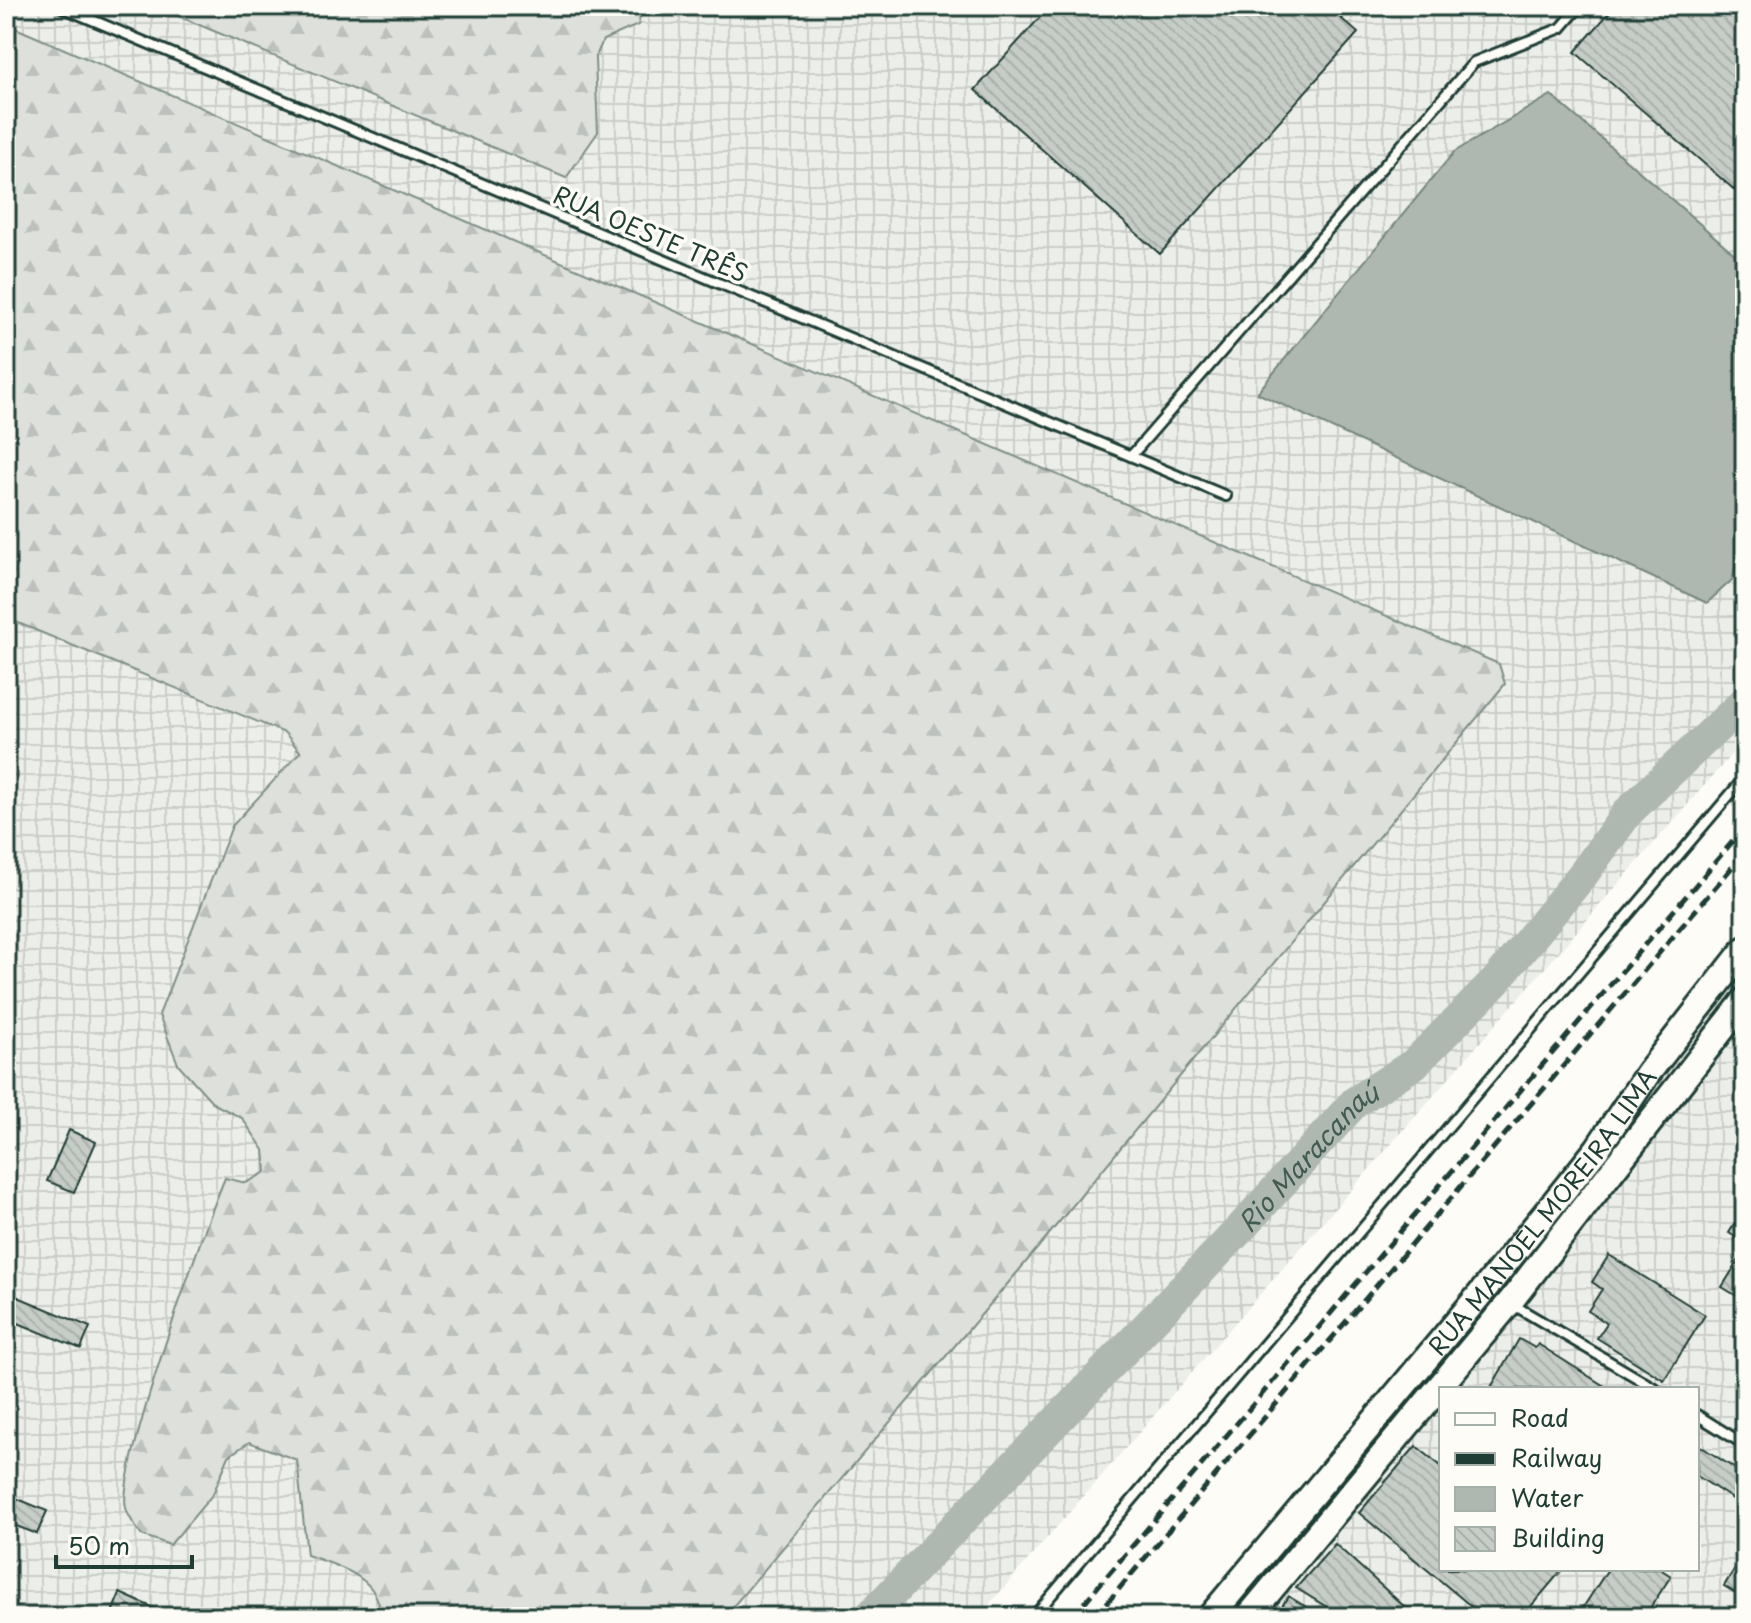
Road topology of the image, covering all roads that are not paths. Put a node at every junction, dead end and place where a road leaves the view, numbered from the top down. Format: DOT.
graph roads {
  1 [pos="59,6"];
  2 [pos="1580,6"];
  3 [pos="1131,456"];
  4 [pos="1226,496"];
  5 [pos="1745,777"];
  6 [pos="1745,949"];
  7 [pos="1745,1000"];
  8 [pos="1510,1302"];
  9 [pos="1439,1387"];
  10 [pos="1439,1387"];
  11 [pos="1653,1387"];
  12 [pos="1699,1416"];
  13 [pos="1745,1445"];
  14 [pos="1033,1617"];
  15 [pos="1210,1617"];
  16 [pos="1248,1617"];
  1 -- 3 [label="lane, RUA OESTE TRÊS"];
  2 -- 3 [label="lane"];
  3 -- 4 [label="lane, RUA OESTE TRÊS"];
  5 -- 14 [label="lane"];
  6 -- 15 [label="street, RUA MANOEL MOREIRA LIMA"];
  7 -- 8 [label="street, RUA MANOEL MOREIRA LIMA"];
  8 -- 10 [label="street, RUA MANOEL MOREIRA LIMA"];
  8 -- 11 [label="lane"];
  9 -- 16 [label="street, RUA MANOEL MOREIRA LIMA"];
  12 -- 13 [label="lane"];
}
